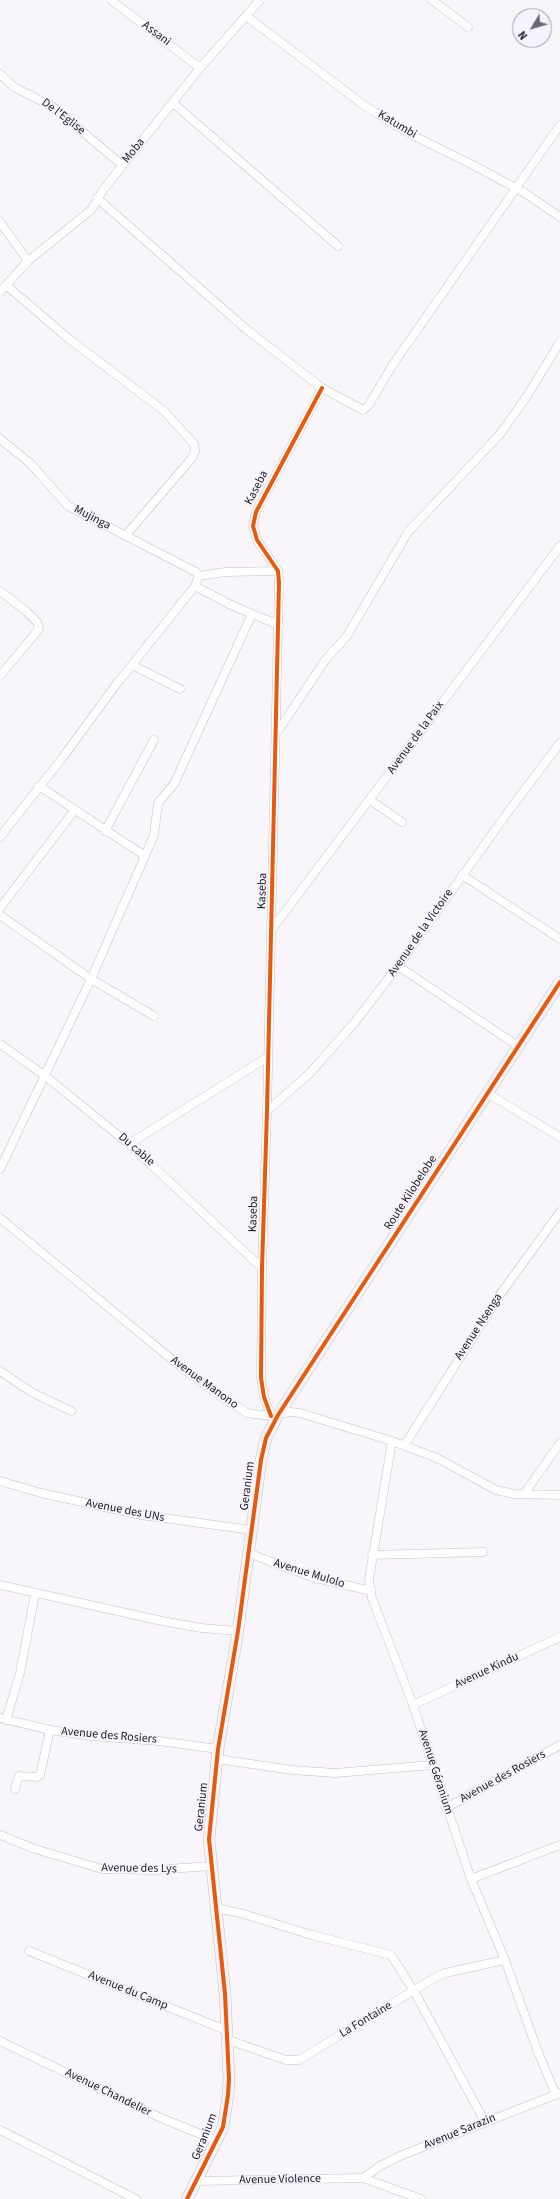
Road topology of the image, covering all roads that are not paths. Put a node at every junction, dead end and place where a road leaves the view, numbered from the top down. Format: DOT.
graph roads {
  1 [pos="111,0"];
  2 [pos="260,0"];
  3 [pos="432,0"];
  4 [pos="246,16"];
  5 [pos="468,26"];
  6 [pos="200,68"];
  7 [pos="0,74"];
  8 [pos="173,103"];
  9 [pos="560,125"];
  10 [pos="122,165"];
  11 [pos="517,189"];
  12 [pos="97,198"];
  13 [pos="560,217"];
  14 [pos="0,222"];
  15 [pos="338,246"];
  16 [pos="28,260"];
  17 [pos="6,285"];
  18 [pos="0,292"];
  19 [pos="560,342"];
  20 [pos="322,388"];
  21 [pos="0,439"];
  22 [pos="126,535"];
  23 [pos="560,546"];
  24 [pos="278,571"];
  25 [pos="199,576"];
  26 [pos="195,586"];
  27 [pos="0,591"];
  28 [pos="252,614"];
  29 [pos="279,626"];
  30 [pos="132,665"];
  31 [pos="0,676"];
  32 [pos="180,689"];
  33 [pos="277,732"];
  34 [pos="154,740"];
  35 [pos="560,743"];
  36 [pos="39,786"];
  37 [pos="370,800"];
  38 [pos="74,811"];
  39 [pos="402,822"];
  40 [pos="105,831"];
  41 [pos="0,837"];
  42 [pos="145,856"];
  43 [pos="462,875"];
  44 [pos="0,908"];
  45 [pos="0,915"];
  46 [pos="272,930"];
  47 [pos="560,939"];
  48 [pos="398,966"];
  49 [pos="91,979"];
  50 [pos="560,982"];
  51 [pos="154,1016"];
  52 [pos="0,1044"];
  53 [pos="518,1046"];
  54 [pos="268,1057"];
  55 [pos="44,1075"];
  56 [pos="488,1093"];
  57 [pos="267,1111"];
  58 [pos="560,1137"];
  59 [pos="129,1144"];
  60 [pos="0,1168"];
  61 [pos="560,1212"];
  62 [pos="0,1218"];
  63 [pos="262,1268"];
  64 [pos="0,1371"];
  65 [pos="70,1411"];
  66 [pos="275,1415"];
  67 [pos="392,1441"];
  68 [pos="560,1443"];
  69 [pos="404,1446"];
  70 [pos="0,1481"];
  71 [pos="524,1494"];
  72 [pos="560,1495"];
  73 [pos="252,1530"];
  74 [pos="483,1552"];
  75 [pos="248,1553"];
  76 [pos="372,1554"];
  77 [pos="0,1585"];
  78 [pos="371,1592"];
  79 [pos="35,1594"];
  80 [pos="238,1631"];
  81 [pos="560,1637"];
  82 [pos="413,1705"];
  83 [pos="3,1719"];
  84 [pos="50,1730"];
  85 [pos="560,1745"];
  86 [pos="218,1754"];
  87 [pos="432,1765"];
  88 [pos="15,1789"];
  89 [pos="446,1808"];
  90 [pos="0,1835"];
  91 [pos="560,1845"];
  92 [pos="211,1866"];
  93 [pos="471,1879"];
  94 [pos="215,1908"];
  95 [pos="29,1951"];
  96 [pos="505,1960"];
  97 [pos="414,1991"];
  98 [pos="228,2035"];
  99 [pos="0,2041"];
  100 [pos="558,2094"];
  101 [pos="485,2122"];
  102 [pos="0,2130"];
  103 [pos="217,2141"];
  104 [pos="363,2178"];
  105 [pos="197,2181"];
  106 [pos="126,2197"];
  107 [pos="136,2199"];
  108 [pos="187,2199"];
  109 [pos="421,2199"];
  1 -- 6 [label="street, Assani"];
  2 -- 4 [label="street, Moba"];
  3 -- 5 [label="street"];
  4 -- 6 [label="street, Moba"];
  4 -- 11 [label="street, Katumbi"];
  6 -- 8 [label="street, Moba"];
  7 -- 10 [label="street, De l'Eglise"];
  8 -- 10 [label="street, Moba"];
  8 -- 15 [label="street"];
  9 -- 11 [label="street"];
  10 -- 12 [label="street, Moba"];
  11 -- 13 [label="street, Katumbi"];
  11 -- 20 [label="street"];
  12 -- 16 [label="street, Moba"];
  12 -- 20 [label="street"];
  14 -- 16 [label="street"];
  16 -- 17 [label="street, Moba"];
  17 -- 18 [label="street, Moba"];
  17 -- 22 [label="street"];
  19 -- 33 [label="street"];
  20 -- 24 [label="street, Kaseba"];
  21 -- 22 [label="street, Mujinga"];
  22 -- 25 [label="street, Mujinga"];
  23 -- 37 [label="street, Avenue de la Paix"];
  24 -- 25 [label="street"];
  24 -- 29 [label="street, Kaseba"];
  25 -- 26 [label="street"];
  26 -- 28 [label="street"];
  26 -- 30 [label="street"];
  27 -- 31 [label="street"];
  28 -- 29 [label="street"];
  28 -- 42 [label="street"];
  29 -- 33 [label="street, Kaseba"];
  30 -- 32 [label="street"];
  30 -- 36 [label="street"];
  33 -- 46 [label="street, Kaseba"];
  34 -- 40 [label="street"];
  35 -- 43 [label="street, Avenue de la Victoire"];
  36 -- 38 [label="street"];
  36 -- 41 [label="street"];
  37 -- 39 [label="street"];
  37 -- 46 [label="street, Avenue de la Paix"];
  38 -- 40 [label="street"];
  38 -- 44 [label="street"];
  40 -- 42 [label="street"];
  42 -- 49 [label="street"];
  43 -- 47 [label="street"];
  43 -- 48 [label="street, Avenue de la Victoire"];
  45 -- 49 [label="street"];
  46 -- 54 [label="street, Kaseba"];
  48 -- 53 [label="street"];
  48 -- 57 [label="street, Avenue de la Victoire"];
  49 -- 51 [label="street"];
  49 -- 55 [label="street"];
  50 -- 53 [label="street, Route Kilobelobe"];
  52 -- 55 [label="street, Du cable"];
  53 -- 56 [label="street, Route Kilobelobe"];
  54 -- 57 [label="street, Kaseba"];
  54 -- 59 [label="street"];
  55 -- 59 [label="street, Du cable"];
  55 -- 60 [label="street"];
  56 -- 58 [label="street"];
  56 -- 66 [label="street, Route Kilobelobe"];
  57 -- 63 [label="street, Kaseba"];
  59 -- 63 [label="street, Du cable"];
  61 -- 69 [label="street, Avenue Nsenga"];
  62 -- 66 [label="street, Avenue Manono"];
  63 -- 66 [label="street, Kaseba"];
  64 -- 65 [label="street"];
  66 -- 67 [label="street, Avenue Manono"];
  66 -- 73 [label="street, Geranium"];
  67 -- 69 [label="street, Avenue Manono"];
  67 -- 76 [label="street, Avenue Géranium"];
  68 -- 71 [label="street"];
  69 -- 71 [label="street, Avenue Manono"];
  70 -- 73 [label="street, Avenue des UNs"];
  71 -- 72 [label="street, Avenue Manono"];
  73 -- 75 [label="street, Geranium"];
  74 -- 76 [label="street"];
  75 -- 78 [label="street, Avenue Mulolo"];
  75 -- 80 [label="street, Geranium"];
  76 -- 78 [label="street, Avenue Géranium"];
  77 -- 79 [label="street"];
  78 -- 82 [label="street, Avenue Géranium"];
  79 -- 80 [label="street"];
  79 -- 83 [label="street"];
  80 -- 86 [label="street, Geranium"];
  81 -- 82 [label="street, Avenue Kindu"];
  82 -- 87 [label="street, Avenue Géranium"];
  83 -- 84 [label="street, Avenue des Rosiers"];
  84 -- 86 [label="street, Avenue des Rosiers"];
  84 -- 88 [label="street"];
  85 -- 89 [label="street, Avenue des Rosiers"];
  86 -- 87 [label="street, Avenue des Rosiers"];
  86 -- 92 [label="street, Geranium"];
  87 -- 89 [label="street, Avenue Géranium"];
  89 -- 93 [label="street, Avenue Géranium"];
  90 -- 92 [label="street, Avenue des Lys"];
  91 -- 93 [label="street"];
  92 -- 94 [label="street, Geranium"];
  93 -- 96 [label="street, Avenue Géranium"];
  94 -- 97 [label="street"];
  94 -- 98 [label="street, Geranium"];
  95 -- 98 [label="street, Avenue du Camp"];
  96 -- 97 [label="street, La Fontaine"];
  96 -- 100 [label="street, Avenue Géranium"];
  97 -- 98 [label="street, La Fontaine"];
  97 -- 101 [label="street"];
  98 -- 103 [label="street, Geranium"];
  99 -- 103 [label="street, Avenue Chandelier"];
  100 -- 101 [label="street, Avenue Sarazin"];
  101 -- 104 [label="street, Avenue Sarazin"];
  102 -- 106 [label="street"];
  103 -- 105 [label="street, Geranium"];
  104 -- 105 [label="street, Avenue Violence"];
  104 -- 109 [label="street"];
  105 -- 108 [label="street, Geranium"];
  106 -- 107 [label="street"];
}
